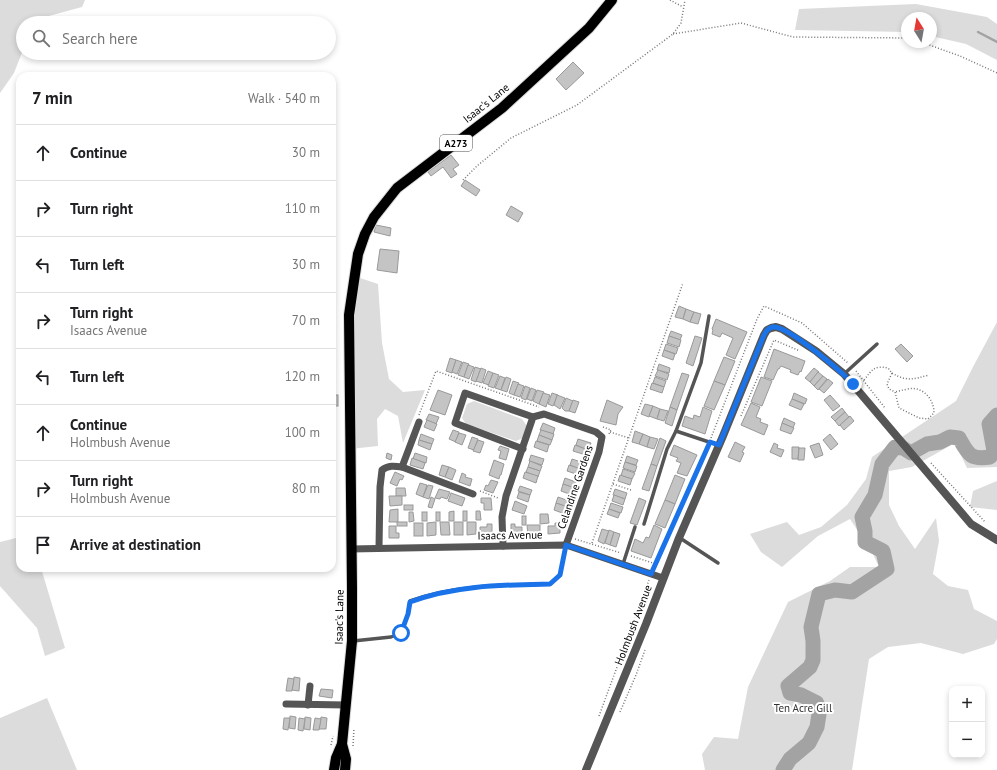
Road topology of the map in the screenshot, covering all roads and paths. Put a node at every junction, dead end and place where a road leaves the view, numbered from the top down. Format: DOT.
graph roads {
  1 [pos="612,0"];
  2 [pos="670,0"];
  3 [pos="685,0"];
  4 [pos="683,7"];
  5 [pos="673,34"];
  6 [pos="901,38"];
  7 [pos="937,48"];
  8 [pos="997,73"];
  9 [pos="464,180"];
  10 [pos="683,283"];
  11 [pos="708,316"];
  12 [pos="877,344"];
  13 [pos="801,352"];
  14 [pos="853,367"];
  15 [pos="892,373"];
  16 [pos="844,374"];
  17 [pos="929,375"];
  18 [pos="864,380"];
  19 [pos="895,392"];
  20 [pos="888,412"];
  21 [pos="533,417"];
  22 [pos="739,420"];
  23 [pos="419,422"];
  24 [pos="676,431"];
  25 [pos="610,432"];
  26 [pos="628,438"];
  27 [pos="710,442"];
  28 [pos="719,445"];
  29 [pos="523,449"];
  30 [pos="925,462"];
  31 [pos="402,467"];
  32 [pos="613,484"];
  33 [pos="631,490"];
  34 [pos="473,494"];
  35 [pos="498,498"];
  36 [pos="985,522"];
  37 [pos="644,524"];
  38 [pos="635,527"];
  39 [pos="679,538"];
  40 [pos="997,540"];
  41 [pos="592,543"];
  42 [pos="566,545"];
  43 [pos="503,546"];
  44 [pos="379,548"];
  45 [pos="351,549"];
  46 [pos="718,563"];
  47 [pos="623,564"];
  48 [pos="651,574"];
  49 [pos="663,578"];
  50 [pos="352,641"];
  51 [pos="646,647"];
  52 [pos="310,686"];
  53 [pos="286,704"];
  54 [pos="308,705"];
  55 [pos="346,705"];
  56 [pos="618,716"];
  57 [pos="598,718"];
  58 [pos="333,736"];
  59 [pos="342,744"];
  60 [pos="330,749"];
  61 [pos="334,770"];
  62 [pos="345,770"];
  63 [pos="586,770"];
  1 -- 45 [label="main road, Isaac's Lane / A273"];
  2 -- 4 [label="path"];
  3 -- 4 [label="path"];
  4 -- 5 [label="path"];
  5 -- 6 [label="path"];
  5 -- 9 [label="path"];
  7 -- 8 [label="path"];
  10 -- 26 [label="path"];
  11 -- 24 [label="lane"];
  12 -- 14 [label="lane"];
  13 -- 22 [label="path"];
  14 -- 16 [label="lane"];
  14 -- 18 [label="path"];
  14 -- 27 [label="path"];
  15 -- 17 [label="path"];
  15 -- 18 [label="path"];
  15 -- 19 [label="path"];
  16 -- 28 [label="street, Holmbush Avenue"];
  16 -- 30 [label="street, Holmbush Avenue"];
  18 -- 20 [label="path"];
  19 -- 19 [label="path"];
  21 -- 29 [label="street"];
  21 -- 29 [label="street, Celandine Gardens"];
  21 -- 42 [label="street, Celandine Gardens"];
  23 -- 31 [label="street"];
  24 -- 27 [label="lane"];
  24 -- 37 [label="lane"];
  25 -- 26 [label="path"];
  26 -- 32 [label="path"];
  27 -- 28 [label="lane"];
  27 -- 48 [label="path"];
  28 -- 39 [label="street, Holmbush Avenue"];
  29 -- 43 [label="street"];
  30 -- 36 [label="path"];
  30 -- 40 [label="street, Holmbush Avenue"];
  31 -- 34 [label="street"];
  31 -- 44 [label="street"];
  32 -- 33 [label="path"];
  32 -- 41 [label="path"];
  34 -- 35 [label="path"];
  38 -- 47 [label="lane"];
  39 -- 46 [label="lane"];
  39 -- 49 [label="street, Holmbush Avenue"];
  42 -- 43 [label="street, Isaacs Avenue"];
  42 -- 47 [label="street, Isaacs Avenue"];
  42 -- 50 [label="lane"];
  43 -- 44 [label="street, Isaacs Avenue"];
  44 -- 45 [label="street, Isaacs Avenue"];
  45 -- 50 [label="main road, Isaac's Lane / A273"];
  47 -- 48 [label="street, Isaacs Avenue"];
  48 -- 49 [label="street, Isaacs Avenue"];
  48 -- 57 [label="path"];
  49 -- 63 [label="street, Holmbush Avenue"];
  50 -- 55 [label="main road, Isaac's Lane / A273"];
  51 -- 56 [label="path"];
  52 -- 54 [label="street"];
  53 -- 54 [label="street"];
  54 -- 55 [label="street"];
  55 -- 59 [label="main road, Isaac's Lane / A273"];
  58 -- 60 [label="path"];
  59 -- 61 [label="main road, Isaac's Lane / A273"];
  59 -- 62 [label="main road, Isaac's Lane / A273"];
}
